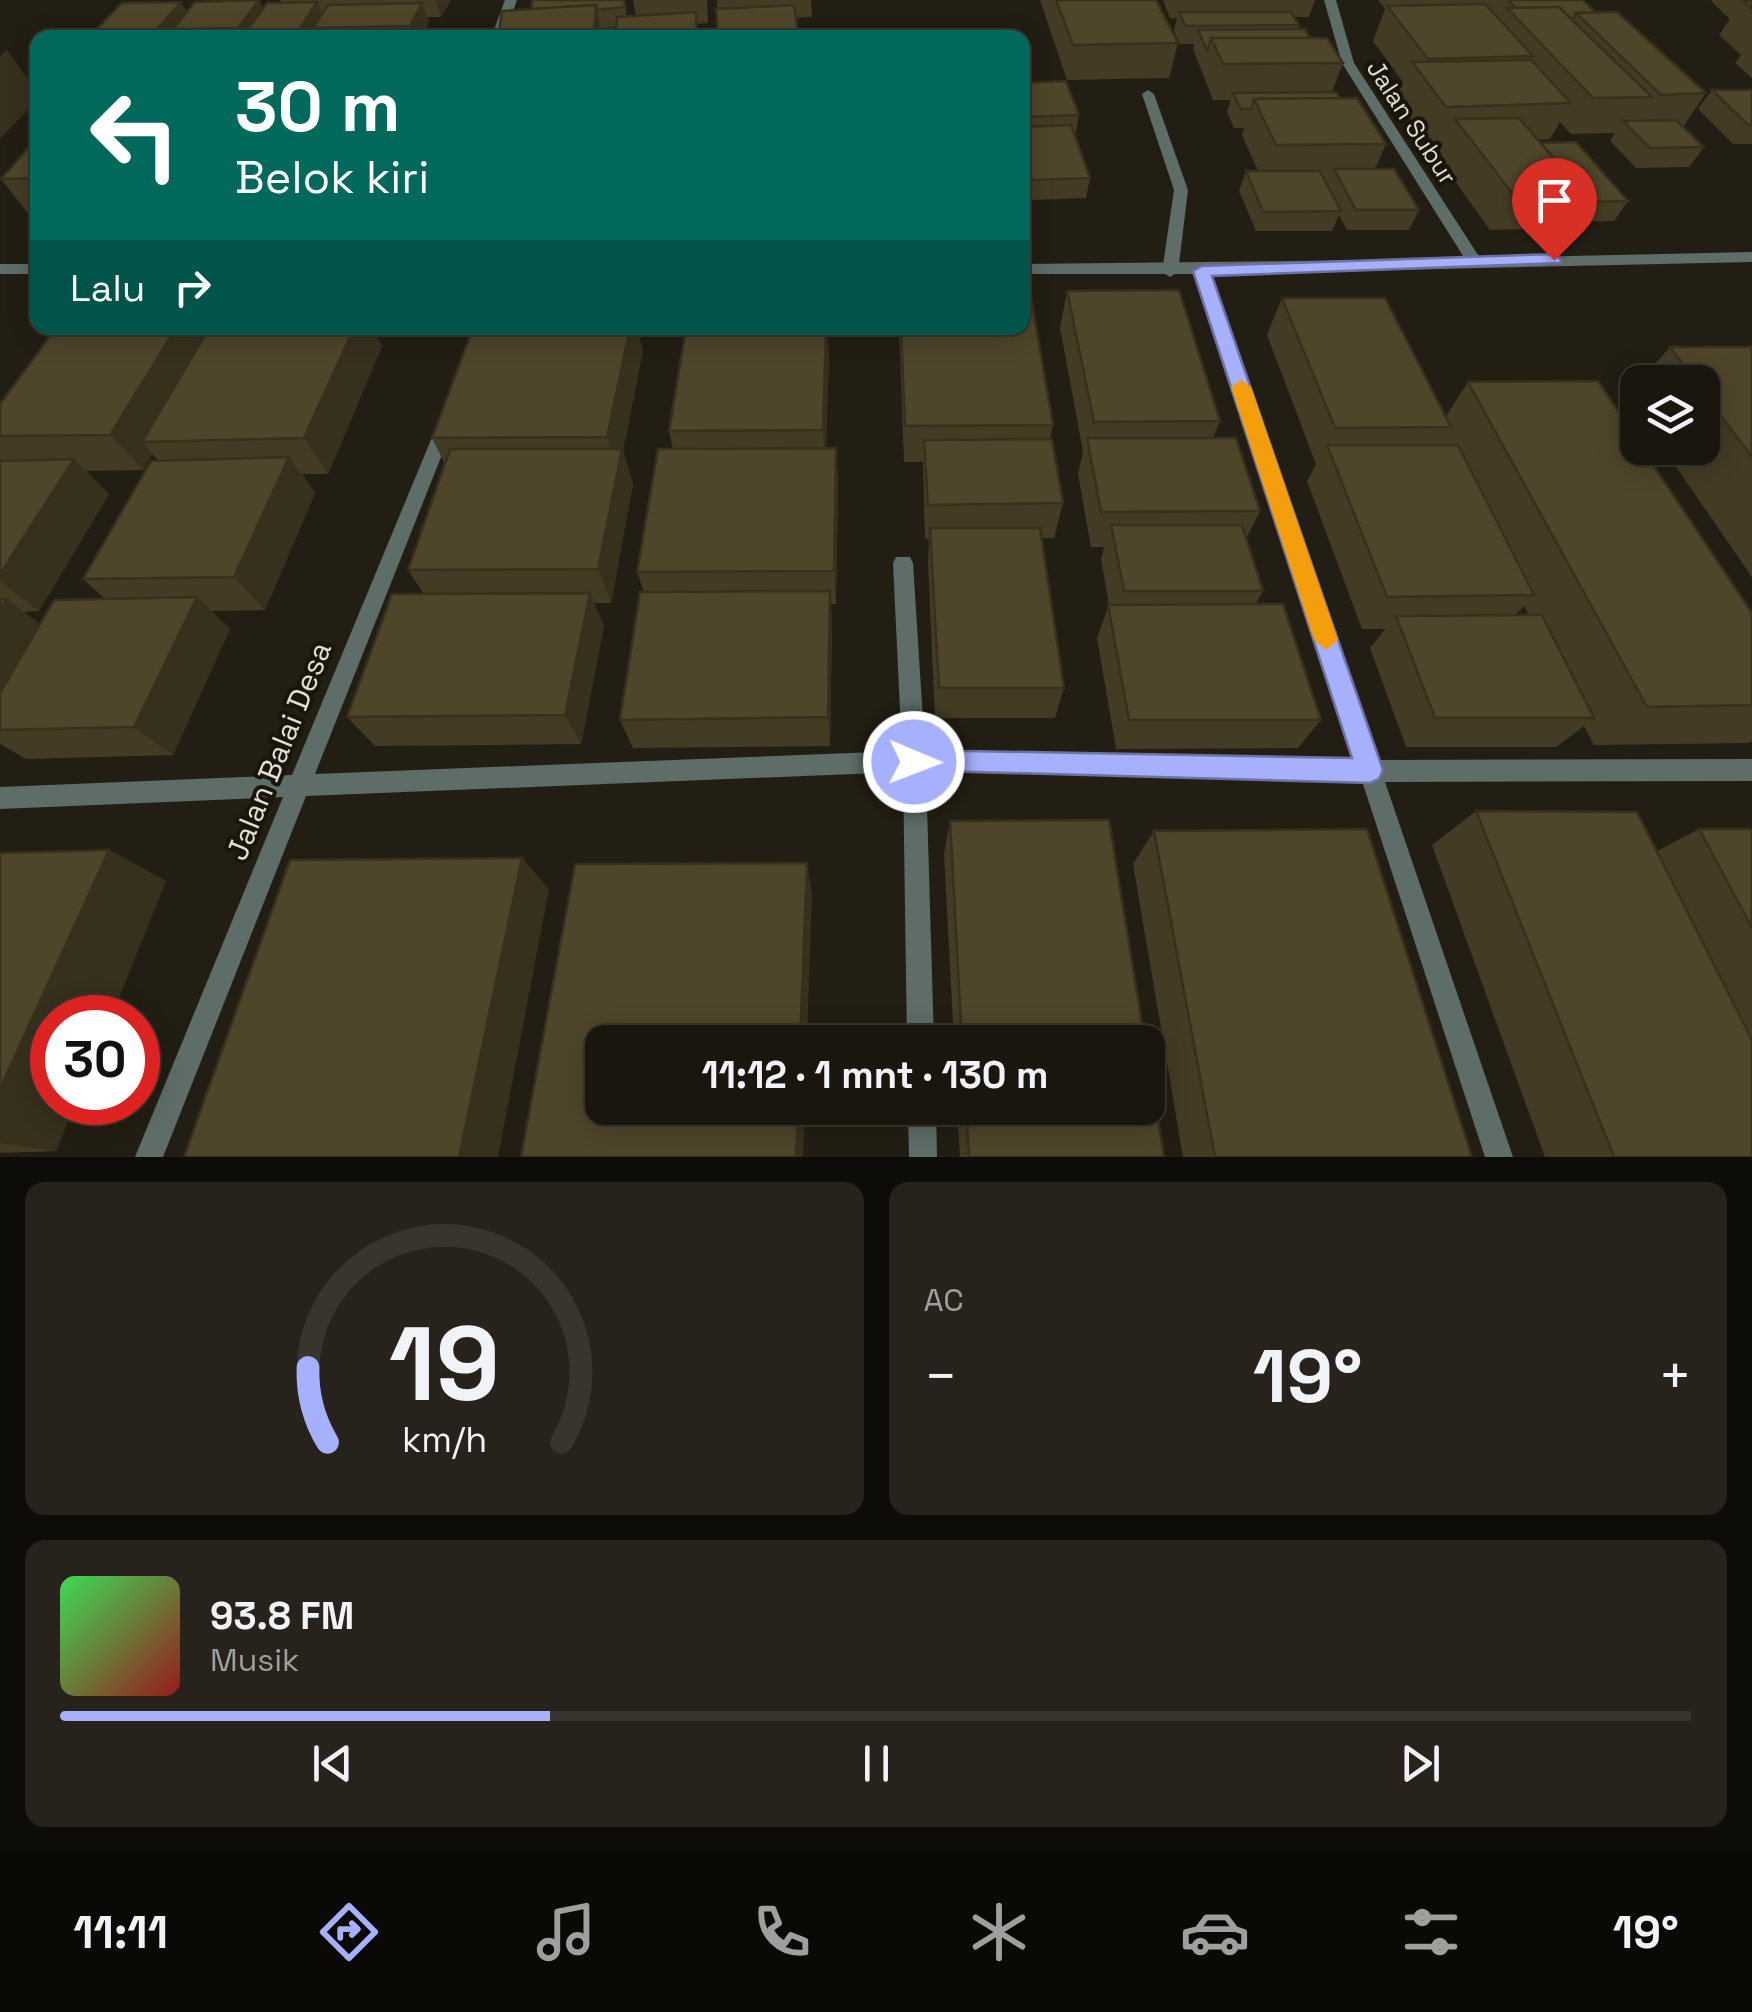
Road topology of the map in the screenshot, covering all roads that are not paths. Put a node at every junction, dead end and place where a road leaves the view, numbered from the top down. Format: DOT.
graph roads {
  1 [pos="512,0"];
  2 [pos="1330,0"];
  3 [pos="500,30"];
  4 [pos="1148,94"];
  5 [pos="1752,258"];
  6 [pos="1474,260"];
  7 [pos="30,268"];
  8 [pos="0,269"];
  9 [pos="1030,269"];
  10 [pos="1202,271"];
  11 [pos="1170,272"];
  12 [pos="453,406"];
  13 [pos="903,563"];
  14 [pos="914,762"];
  15 [pos="1370,770"];
  16 [pos="1752,770"];
  17 [pos="296,787"];
  18 [pos="0,798"];
  19 [pos="921,1025"];
  20 [pos="923,1125"];
  21 [pos="149,1157"];
  22 [pos="924,1157"];
  23 [pos="1499,1157"];
  1 -- 3 [label="street"];
  2 -- 6 [label="street, Jalan Subur"];
  4 -- 11 [label="street"];
  5 -- 6 [label="street"];
  6 -- 10 [label="street"];
  7 -- 8 [label="street"];
  9 -- 11 [label="street"];
  10 -- 11 [label="street"];
  10 -- 15 [label="street"];
  12 -- 17 [label="street, Jalan Balai Desa"];
  13 -- 14 [label="street"];
  14 -- 15 [label="street"];
  14 -- 17 [label="street"];
  14 -- 19 [label="street"];
  15 -- 16 [label="street"];
  15 -- 23 [label="street"];
  17 -- 18 [label="street"];
  17 -- 21 [label="street, Jalan Balai Desa"];
  20 -- 22 [label="street"];
}
